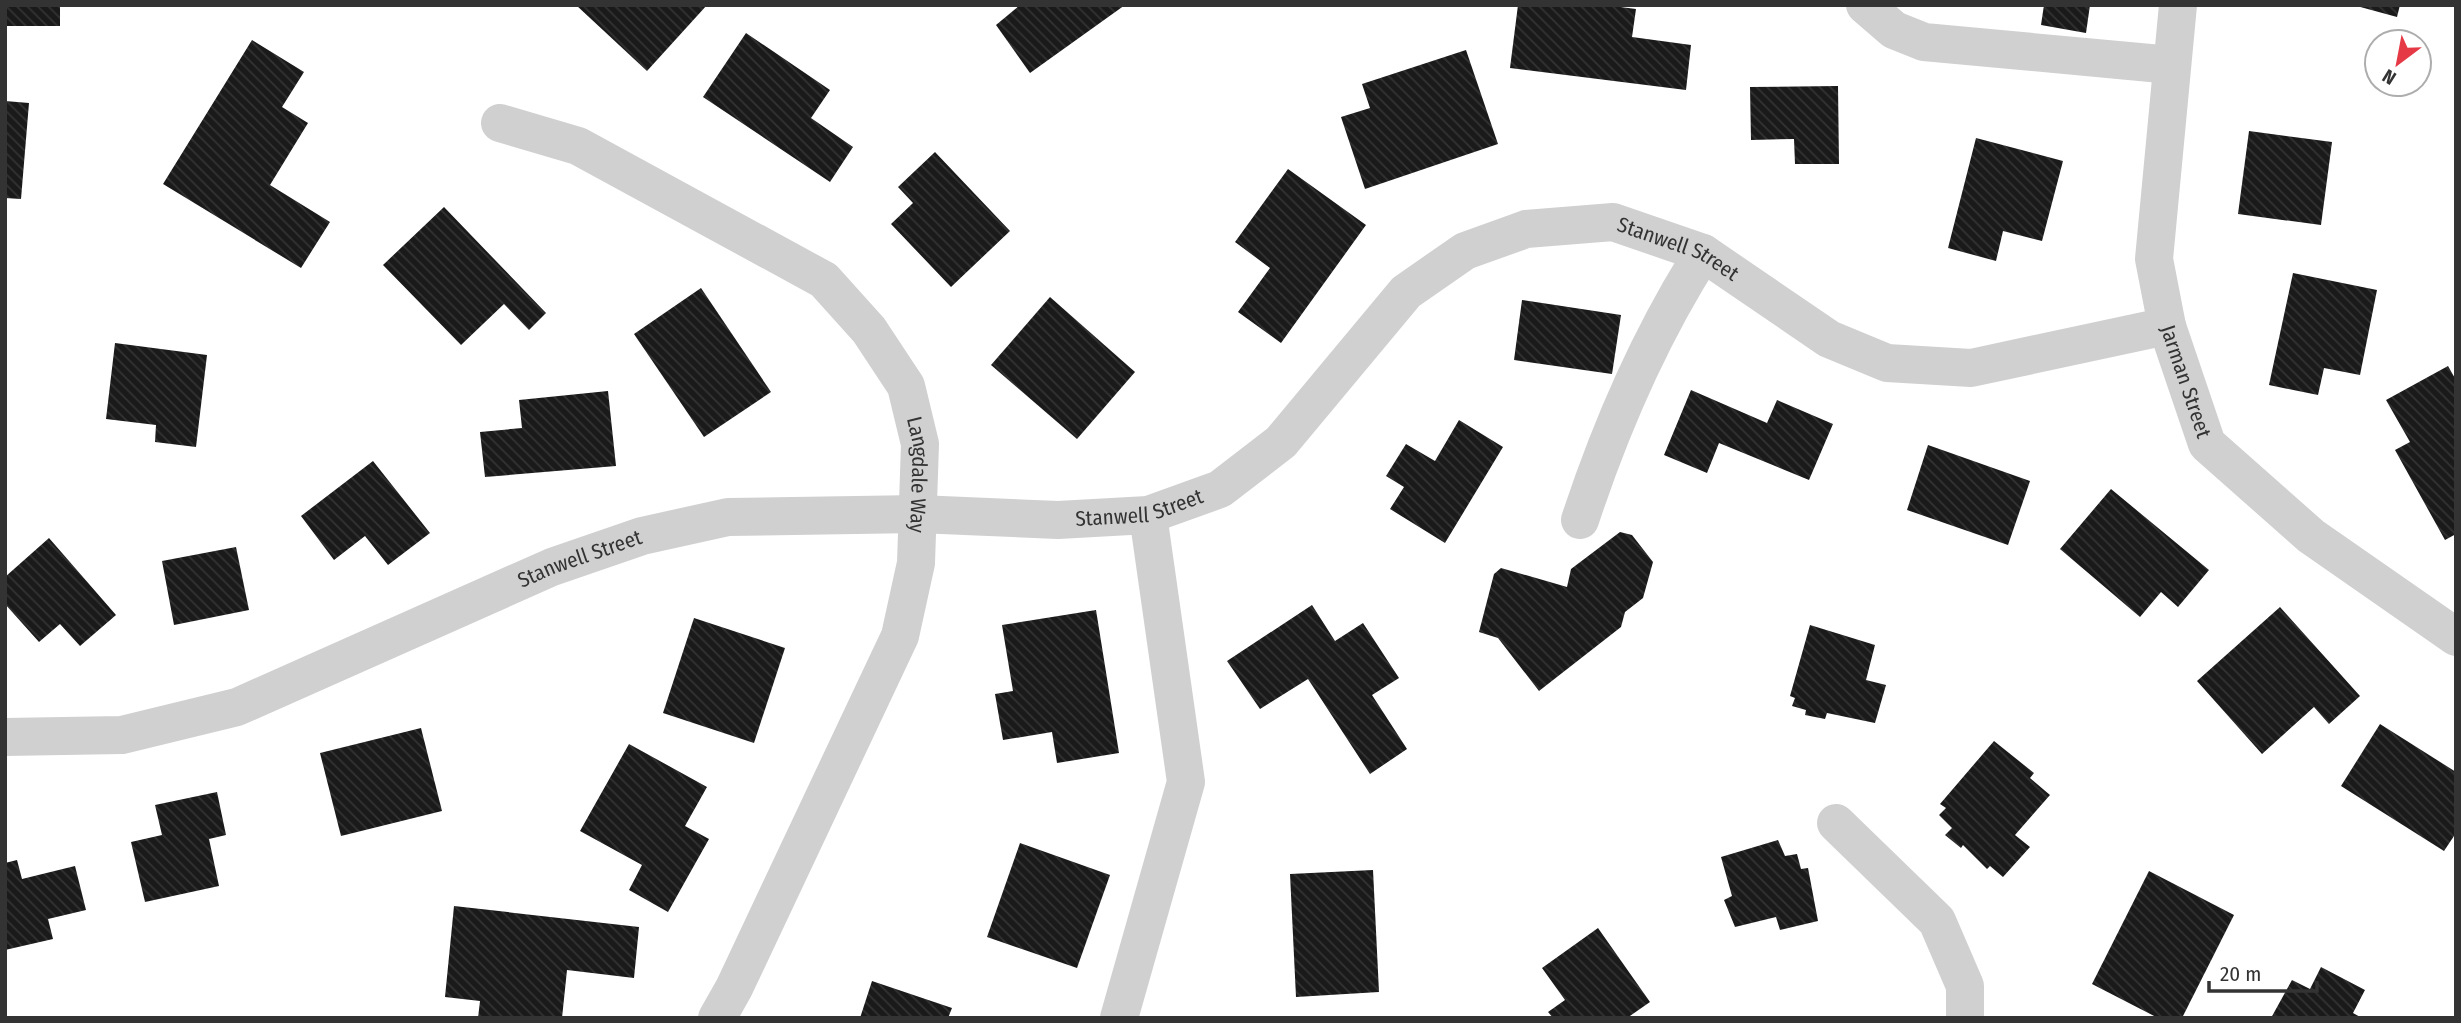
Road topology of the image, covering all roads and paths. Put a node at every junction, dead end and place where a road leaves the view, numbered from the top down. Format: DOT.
graph roads {
  1 [pos="1865,5"];
  2 [pos="2178,5"];
  3 [pos="2172,65"];
  4 [pos="500,123"];
  5 [pos="1703,253"];
  6 [pos="2167,327"];
  7 [pos="918,514"];
  8 [pos="1147,514"];
  9 [pos="1580,520"];
  10 [pos="2456,637"];
  11 [pos="5,737"];
  12 [pos="1836,823"];
  13 [pos="717,1018"];
  14 [pos="1119,1018"];
  15 [pos="1965,1018"];
  1 -- 3 [label="street"];
  2 -- 3 [label="street, Jarman Street"];
  3 -- 6 [label="street, Jarman Street"];
  4 -- 7 [label="street, Langdale Way"];
  5 -- 6 [label="street, Stanwell Street"];
  5 -- 8 [label="street, Stanwell Street"];
  5 -- 9 [label="street"];
  6 -- 10 [label="street, Jarman Street"];
  7 -- 8 [label="street, Stanwell Street"];
  7 -- 11 [label="street, Stanwell Street"];
  7 -- 13 [label="street, Langdale Way"];
  8 -- 14 [label="street"];
  12 -- 15 [label="street"];
}
